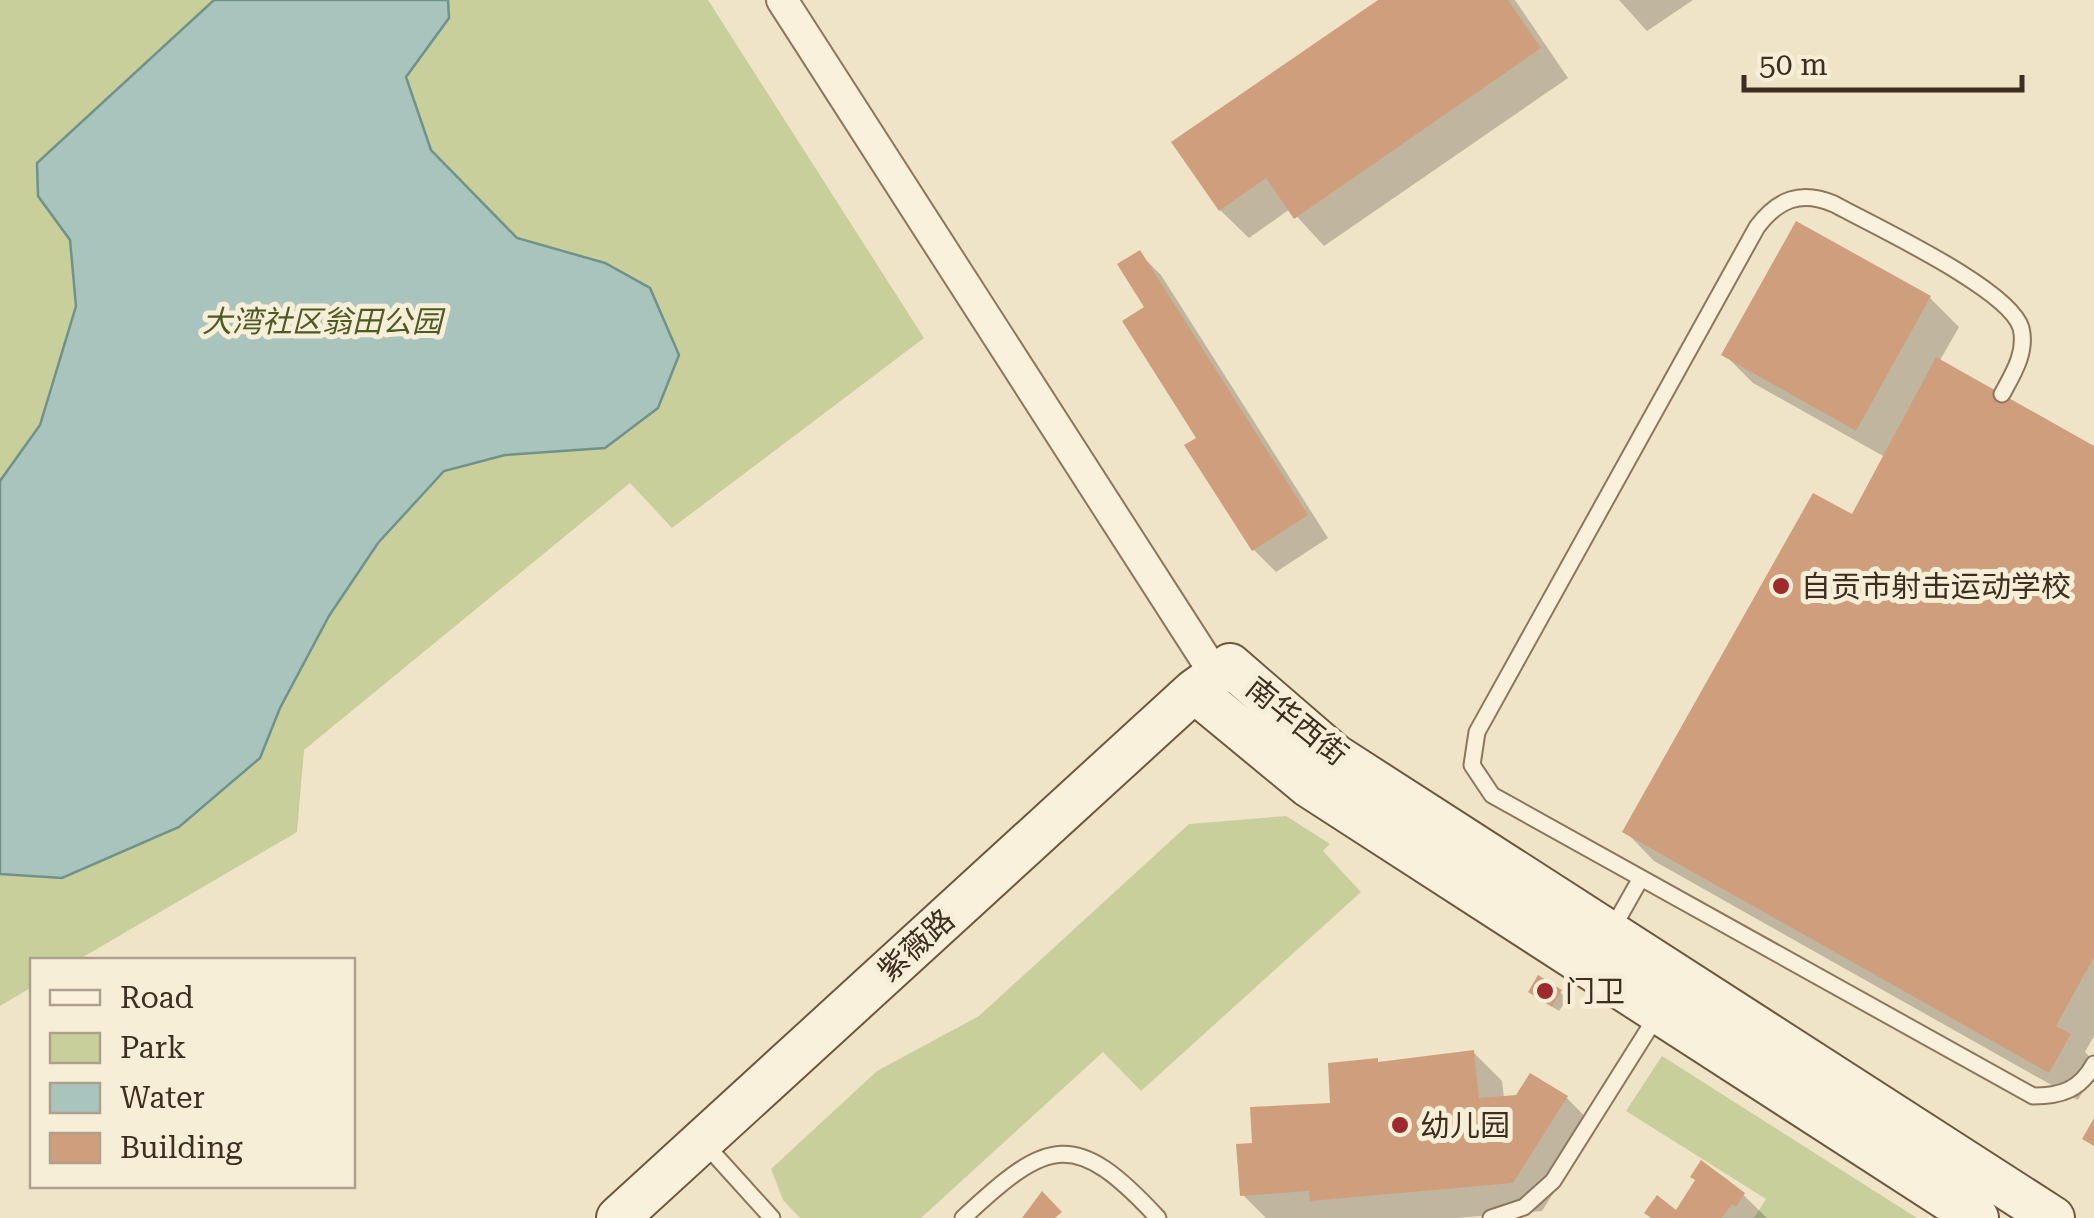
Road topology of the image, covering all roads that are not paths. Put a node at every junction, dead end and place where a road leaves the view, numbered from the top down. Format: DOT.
graph roads {
  1 [pos="782,0"];
  2 [pos="2002,394"];
  3 [pos="1204,682"];
  4 [pos="1640,878"];
  5 [pos="1610,933"];
  6 [pos="1661,1010"];
  7 [pos="2094,1064"];
  8 [pos="702,1141"];
  9 [pos="618,1218"];
  10 [pos="772,1218"];
  11 [pos="963,1218"];
  12 [pos="1158,1218"];
  13 [pos="1491,1218"];
  14 [pos="1977,1218"];
  15 [pos="2052,1218"];
  1 -- 3 [label="street, 南华西街"];
  2 -- 4 [label="lane"];
  3 -- 5 [label="main road, 南华西街"];
  3 -- 6 [label="main road, 南华西街"];
  3 -- 8 [label="main road, 紫薇路"];
  4 -- 5 [label="lane"];
  4 -- 7 [label="lane"];
  5 -- 15 [label="main road, 南华西街"];
  6 -- 13 [label="lane"];
  6 -- 14 [label="main road, 南华西街"];
  8 -- 9 [label="main road, 紫薇路"];
  8 -- 10 [label="lane"];
  11 -- 12 [label="lane"];
}
